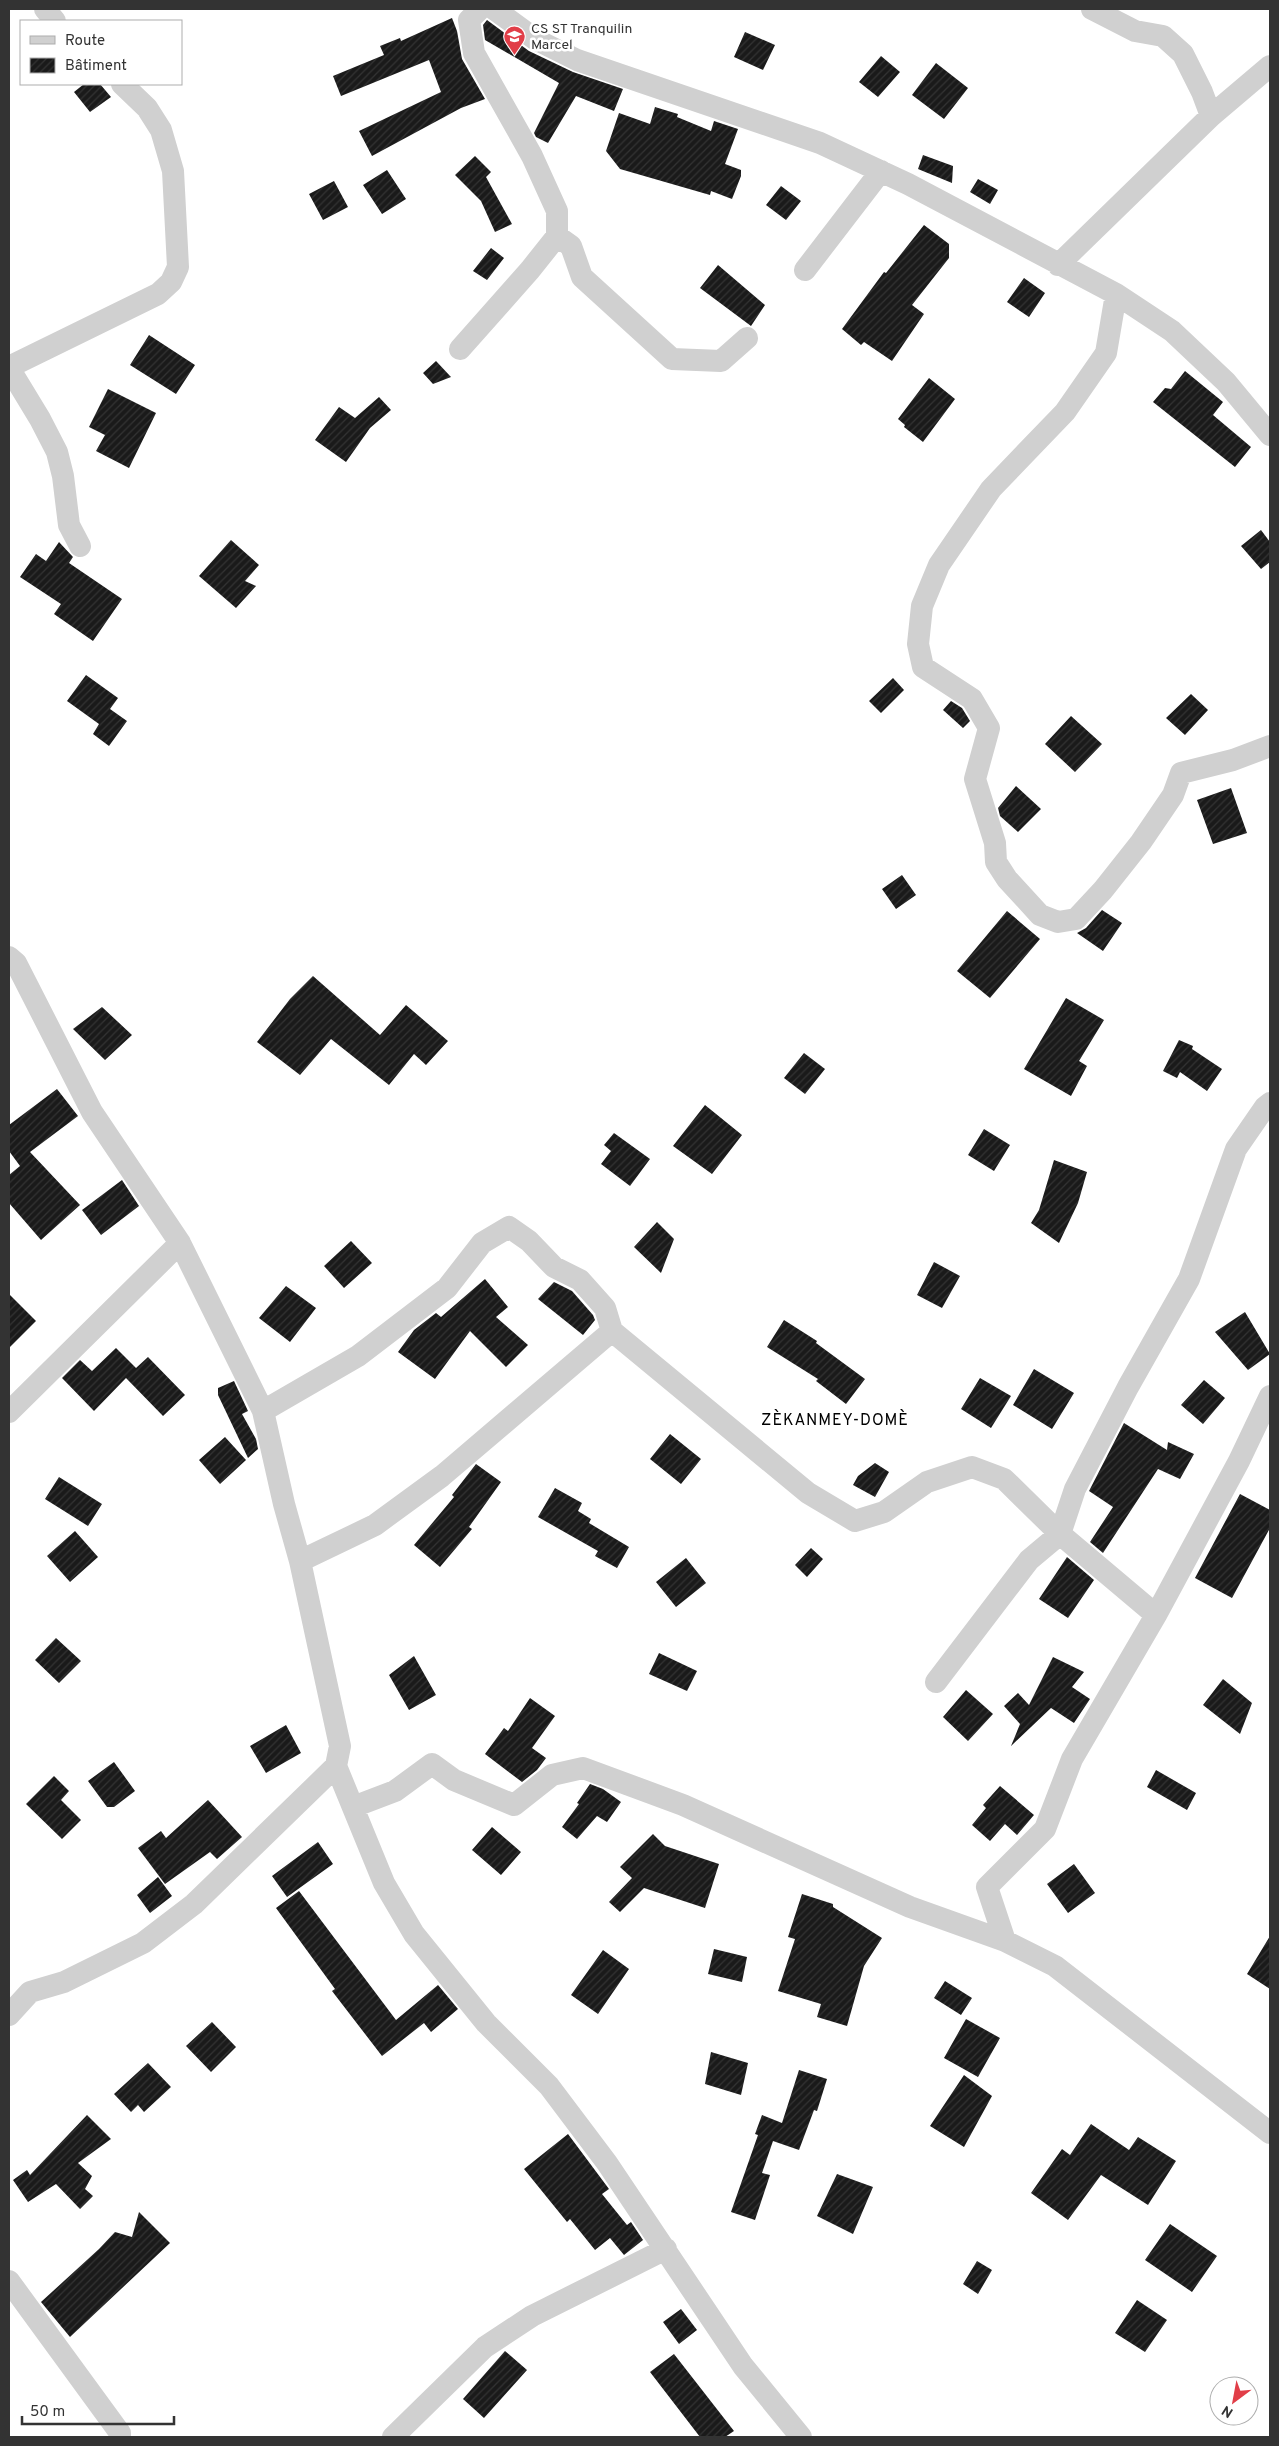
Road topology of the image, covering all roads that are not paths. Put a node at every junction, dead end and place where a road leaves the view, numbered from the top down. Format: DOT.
graph roads {
  1 [pos="46,9"];
  2 [pos="480,9"];
  3 [pos="494,9"];
  4 [pos="1092,9"];
  5 [pos="54,20"];
  6 [pos="1270,66"];
  7 [pos="123,85"];
  8 [pos="1211,116"];
  9 [pos="881,171"];
  10 [pos="557,236"];
  11 [pos="1058,265"];
  12 [pos="805,270"];
  13 [pos="1116,294"];
  14 [pos="747,338"];
  15 [pos="460,349"];
  16 [pos="9,368"];
  17 [pos="1270,435"];
  18 [pos="80,546"];
  19 [pos="1270,746"];
  20 [pos="9,958"];
  21 [pos="1270,1103"];
  22 [pos="180,1243"];
  23 [pos="612,1331"];
  24 [pos="1270,1396"];
  25 [pos="263,1411"];
  26 [pos="9,1412"];
  27 [pos="1060,1534"];
  28 [pos="300,1561"];
  29 [pos="1156,1615"];
  30 [pos="936,1682"];
  31 [pos="336,1766"];
  32 [pos="353,1807"];
  33 [pos="1005,1941"];
  34 [pos="9,2016"];
  35 [pos="1270,2133"];
  36 [pos="666,2249"];
  37 [pos="9,2281"];
  38 [pos="120,2437"];
  39 [pos="393,2437"];
  40 [pos="801,2437"];
  1 -- 5 [label="street"];
  2 -- 10 [label="street"];
  3 -- 9 [label="street"];
  4 -- 8 [label="street"];
  6 -- 8 [label="street"];
  7 -- 16 [label="street"];
  8 -- 11 [label="street"];
  9 -- 11 [label="street"];
  9 -- 12 [label="street"];
  10 -- 14 [label="street"];
  10 -- 15 [label="street"];
  11 -- 13 [label="street"];
  13 -- 17 [label="street"];
  13 -- 19 [label="street"];
  16 -- 18 [label="street"];
  20 -- 22 [label="street"];
  21 -- 27 [label="street"];
  22 -- 25 [label="street"];
  22 -- 26 [label="street"];
  23 -- 25 [label="street"];
  23 -- 27 [label="street"];
  23 -- 28 [label="street"];
  24 -- 29 [label="street"];
  25 -- 28 [label="street"];
  27 -- 29 [label="street"];
  27 -- 30 [label="street"];
  28 -- 31 [label="street"];
  29 -- 33 [label="street"];
  31 -- 32 [label="street"];
  31 -- 34 [label="street"];
  32 -- 33 [label="street"];
  32 -- 36 [label="street"];
  33 -- 35 [label="street"];
  36 -- 39 [label="street"];
  36 -- 40 [label="street"];
  37 -- 38 [label="street"];
}
